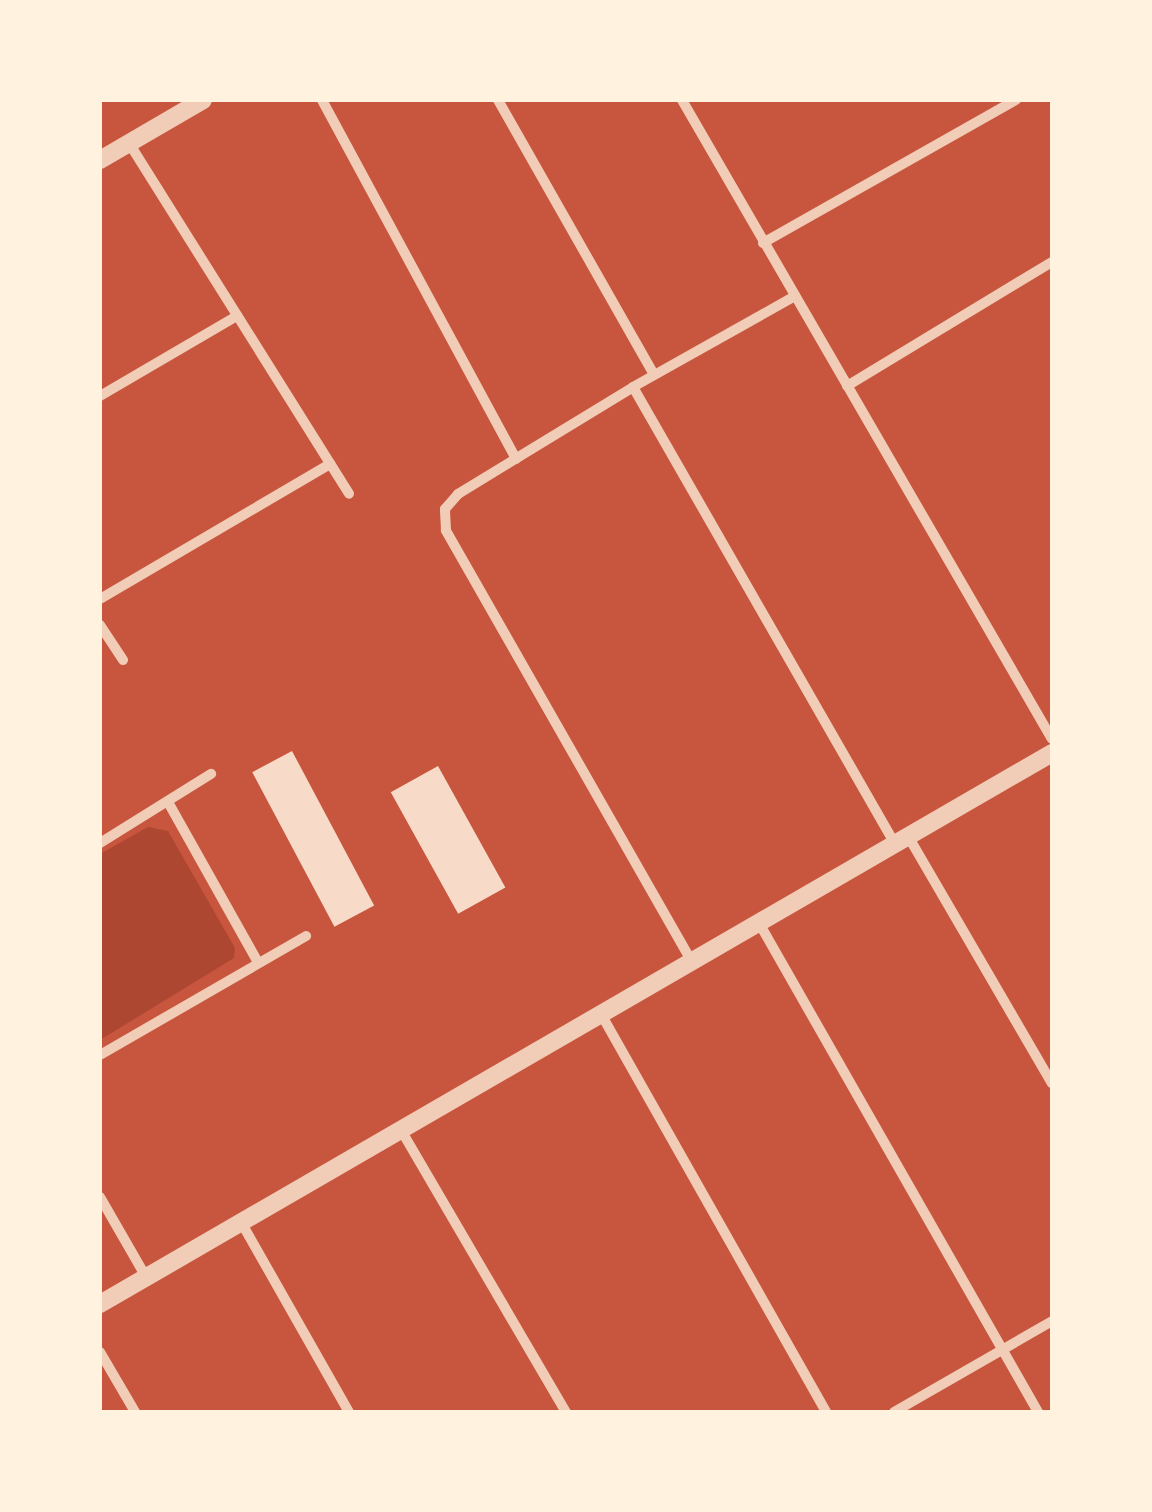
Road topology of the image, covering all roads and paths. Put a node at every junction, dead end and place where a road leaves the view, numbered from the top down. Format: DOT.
graph roads {
  1 [pos="203,100"];
  2 [pos="322,100"];
  3 [pos="498,100"];
  4 [pos="682,100"];
  5 [pos="1016,100"];
  6 [pos="129,144"];
  7 [pos="100,160"];
  8 [pos="763,243"];
  9 [pos="1052,262"];
  10 [pos="794,296"];
  11 [pos="237,316"];
  12 [pos="654,375"];
  13 [pos="847,386"];
  14 [pos="633,387"];
  15 [pos="100,396"];
  16 [pos="516,459"];
  17 [pos="330,464"];
  18 [pos="349,494"];
  19 [pos="100,599"];
  20 [pos="100,625"];
  21 [pos="123,660"];
  22 [pos="1052,739"];
  23 [pos="1052,753"];
  24 [pos="211,774"];
  25 [pos="168,802"];
  26 [pos="902,840"];
  27 [pos="100,843"];
  28 [pos="760,922"];
  29 [pos="306,936"];
  30 [pos="256,960"];
  31 [pos="692,962"];
  32 [pos="601,1014"];
  33 [pos="100,1055"];
  34 [pos="1052,1083"];
  35 [pos="401,1130"];
  36 [pos="100,1197"];
  37 [pos="241,1222"];
  38 [pos="146,1277"];
  39 [pos="100,1304"];
  40 [pos="1052,1321"];
  41 [pos="1002,1350"];
  42 [pos="100,1352"];
  43 [pos="135,1412"];
  44 [pos="349,1412"];
  45 [pos="566,1412"];
  46 [pos="826,1412"];
  47 [pos="894,1412"];
  48 [pos="1038,1412"];
  1 -- 6 [label="street"];
  2 -- 16 [label="street"];
  3 -- 12 [label="street"];
  4 -- 8 [label="street"];
  5 -- 8 [label="street"];
  6 -- 7 [label="street"];
  6 -- 11 [label="street"];
  8 -- 10 [label="street"];
  9 -- 13 [label="street"];
  10 -- 12 [label="street"];
  10 -- 13 [label="street"];
  11 -- 15 [label="street"];
  11 -- 17 [label="street"];
  12 -- 14 [label="street"];
  13 -- 22 [label="street"];
  14 -- 16 [label="street"];
  14 -- 26 [label="street"];
  16 -- 31 [label="street"];
  17 -- 18 [label="street"];
  17 -- 19 [label="street"];
  20 -- 21 [label="street"];
  23 -- 26 [label="street"];
  24 -- 25 [label="street"];
  25 -- 27 [label="street"];
  25 -- 30 [label="street"];
  26 -- 28 [label="street"];
  26 -- 34 [label="street"];
  28 -- 31 [label="street"];
  28 -- 41 [label="street"];
  29 -- 30 [label="street"];
  30 -- 33 [label="street"];
  31 -- 32 [label="street"];
  32 -- 35 [label="street"];
  32 -- 46 [label="street"];
  35 -- 37 [label="street"];
  35 -- 45 [label="street"];
  36 -- 38 [label="street"];
  37 -- 38 [label="street"];
  37 -- 44 [label="street"];
  38 -- 39 [label="street"];
  40 -- 41 [label="street"];
  41 -- 47 [label="street"];
  41 -- 48 [label="street"];
  42 -- 43 [label="street"];
}
